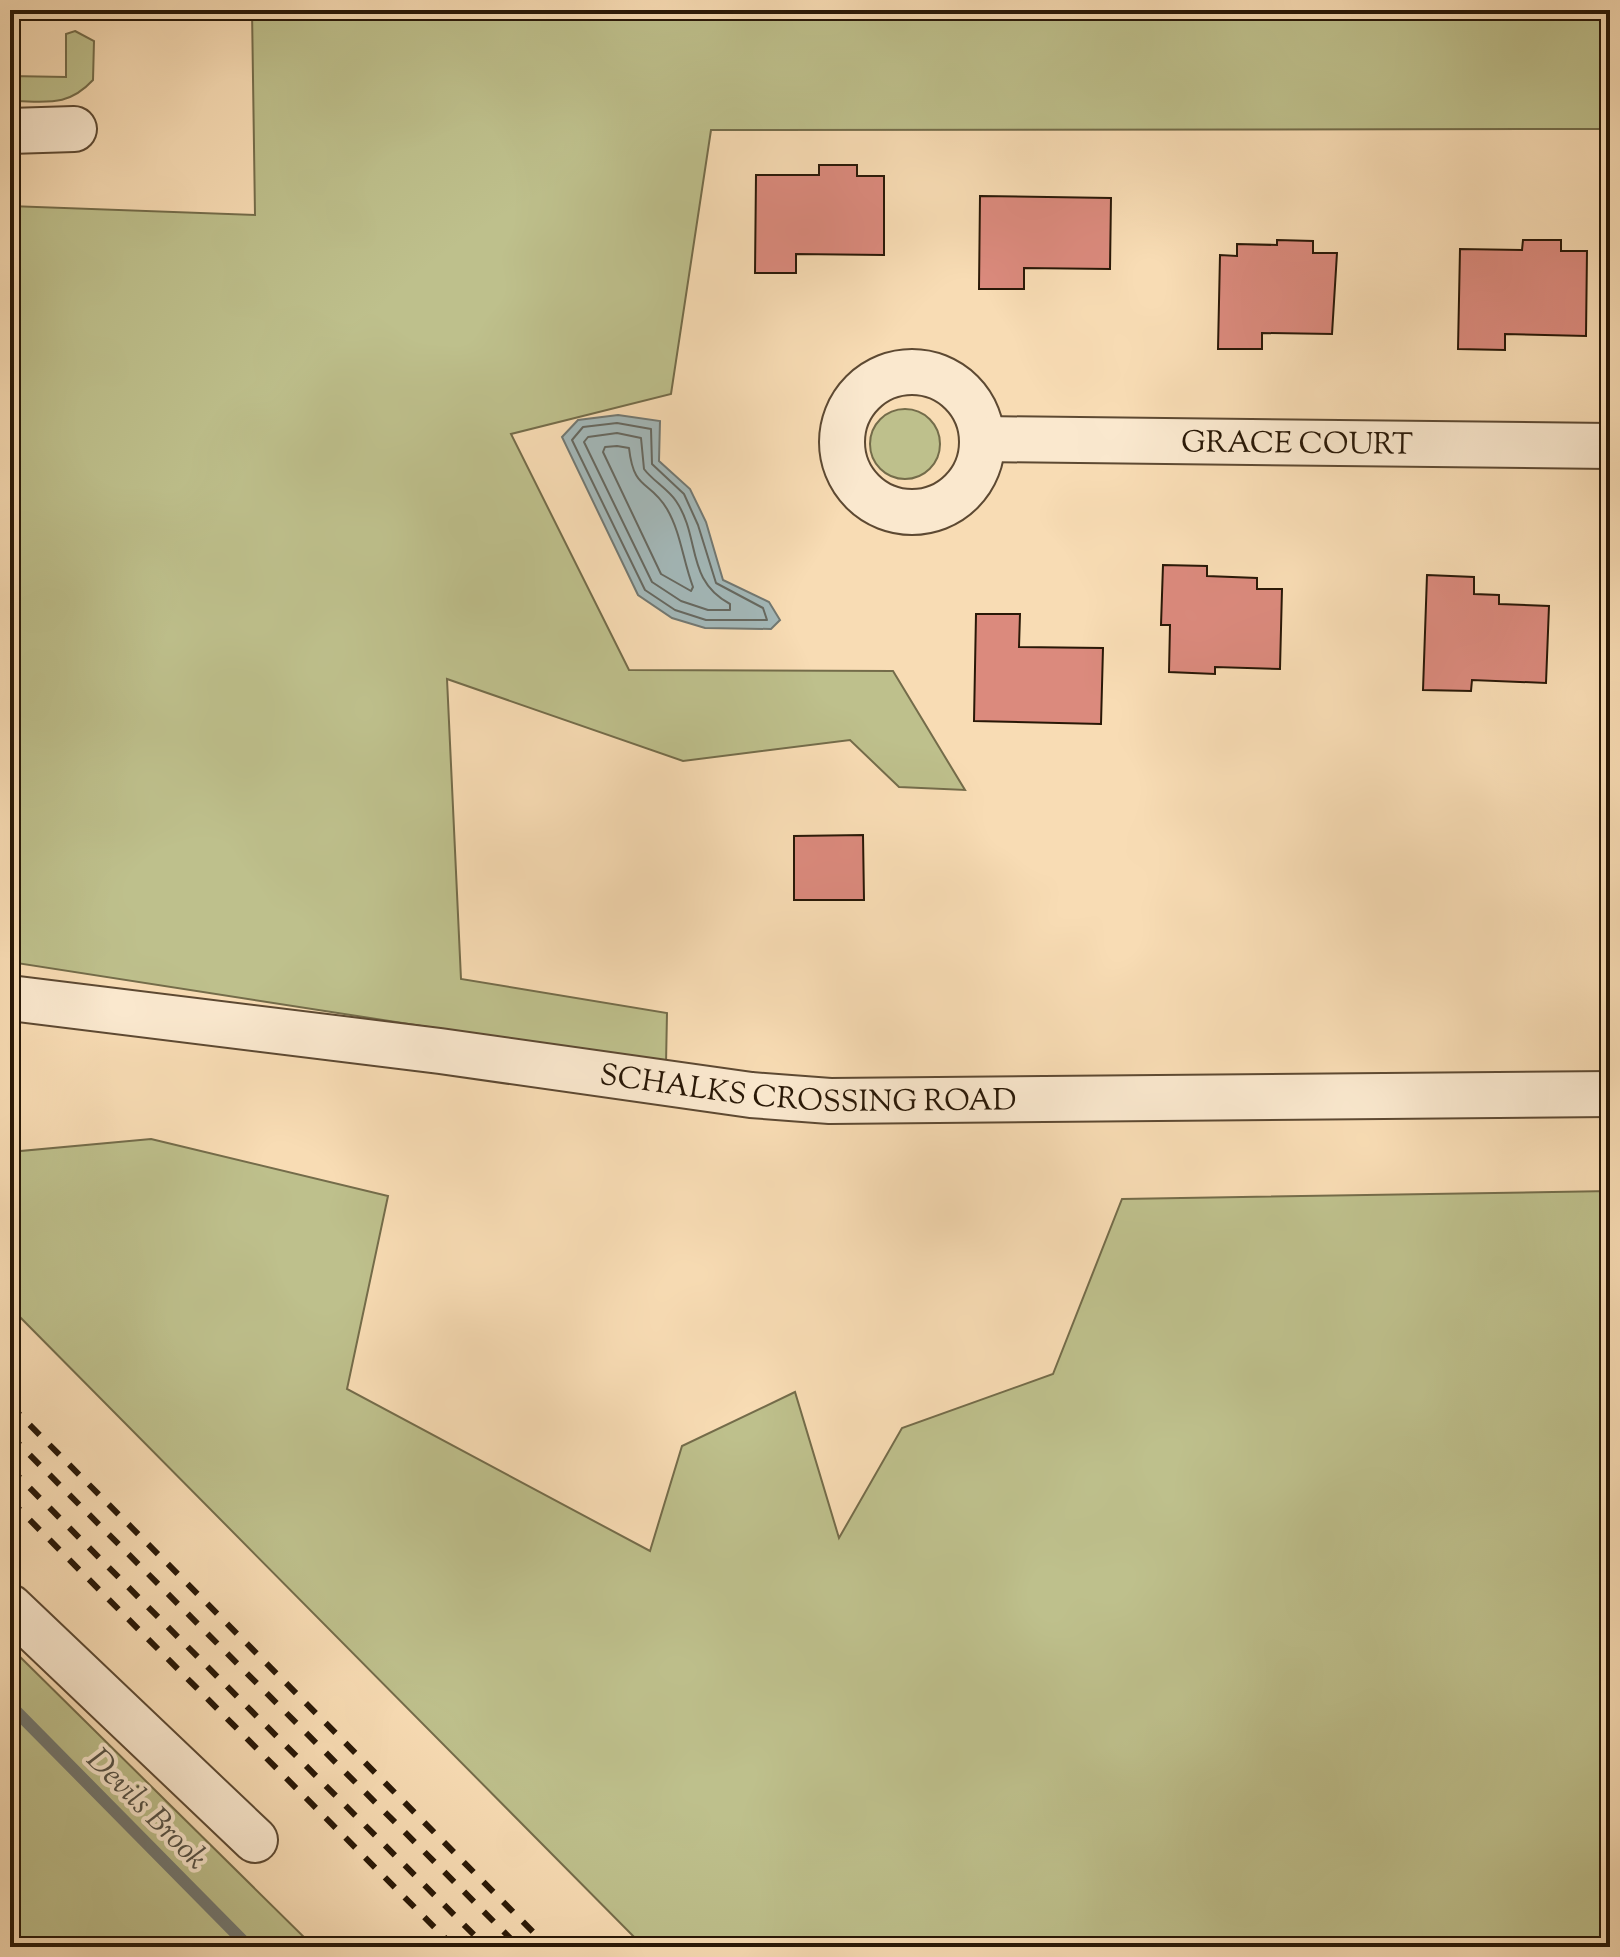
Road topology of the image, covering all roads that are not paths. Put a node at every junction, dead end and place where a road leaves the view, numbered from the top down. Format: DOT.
graph roads {
  1 [pos="74,129"];
  2 [pos="10,131"];
  3 [pos="983,439"];
  4 [pos="1610,446"];
  5 [pos="10,998"];
  6 [pos="1610,1094"];
  7 [pos="10,1607"];
  8 [pos="255,1840"];
  1 -- 2 [label="street"];
  3 -- 4 [label="street, GRACE COURT"];
  5 -- 6 [label="street, SCHALKS CROSSING ROAD"];
  7 -- 8 [label="street"];
}
